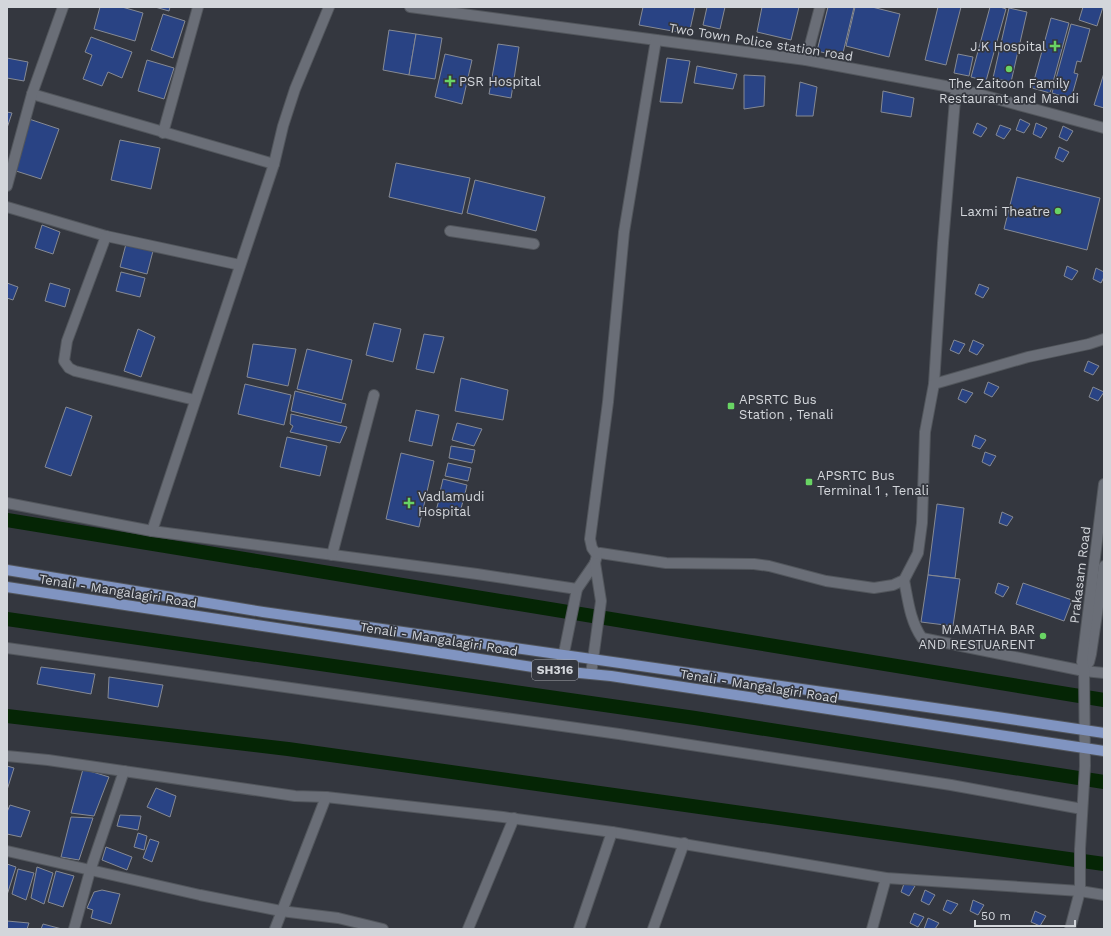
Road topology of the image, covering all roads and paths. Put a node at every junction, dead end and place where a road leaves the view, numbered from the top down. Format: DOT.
graph roads {
  1 [pos="63,7"];
  2 [pos="198,7"];
  3 [pos="330,7"];
  4 [pos="410,7"];
  5 [pos="820,7"];
  6 [pos="656,40"];
  7 [pos="806,60"];
  8 [pos="956,88"];
  9 [pos="32,94"];
  10 [pos="1104,128"];
  11 [pos="163,133"];
  12 [pos="274,164"];
  13 [pos="7,186"];
  14 [pos="7,207"];
  15 [pos="450,231"];
  16 [pos="106,236"];
  17 [pos="534,244"];
  18 [pos="240,265"];
  19 [pos="1104,338"];
  20 [pos="934,384"];
  21 [pos="374,395"];
  22 [pos="195,400"];
  23 [pos="1104,484"];
  24 [pos="7,503"];
  25 [pos="152,531"];
  26 [pos="332,555"];
  27 [pos="596,559"];
  28 [pos="1104,566"];
  29 [pos="7,570"];
  30 [pos="904,580"];
  31 [pos="7,587"];
  32 [pos="576,593"];
  33 [pos="7,648"];
  34 [pos="564,651"];
  35 [pos="594,655"];
  36 [pos="559,671"];
  37 [pos="1084,673"];
  38 [pos="1104,673"];
  39 [pos="591,674"];
  40 [pos="1084,728"];
  41 [pos="1104,734"];
  42 [pos="1084,748"];
  43 [pos="1104,751"];
  44 [pos="7,756"];
  45 [pos="124,771"];
  46 [pos="326,797"];
  47 [pos="1082,809"];
  48 [pos="514,818"];
  49 [pos="612,832"];
  50 [pos="684,843"];
  51 [pos="7,851"];
  52 [pos="90,871"];
  53 [pos="886,878"];
  54 [pos="1080,886"];
  55 [pos="1104,894"];
  56 [pos="281,911"];
  57 [pos="74,929"];
  58 [pos="275,929"];
  59 [pos="383,929"];
  60 [pos="468,929"];
  61 [pos="579,929"];
  62 [pos="653,929"];
  63 [pos="872,929"];
  64 [pos="1070,929"];
  1 -- 9 [label="street"];
  2 -- 11 [label="street"];
  3 -- 12 [label="street"];
  4 -- 6 [label="street, Two Town Police station road"];
  5 -- 7 [label="street"];
  6 -- 7 [label="street, Two Town Police station road"];
  6 -- 27 [label="street"];
  7 -- 8 [label="street, Two Town Police station road"];
  8 -- 10 [label="street, Two Town Police station road"];
  8 -- 20 [label="street"];
  9 -- 11 [label="street"];
  9 -- 13 [label="street"];
  11 -- 12 [label="street"];
  12 -- 18 [label="street"];
  14 -- 16 [label="street"];
  15 -- 17 [label="street"];
  16 -- 18 [label="street"];
  16 -- 22 [label="street"];
  18 -- 22 [label="street"];
  19 -- 20 [label="street"];
  20 -- 30 [label="street"];
  21 -- 26 [label="street"];
  22 -- 25 [label="street"];
  23 -- 37 [label="street, Prakasam Road"];
  24 -- 25 [label="street"];
  25 -- 26 [label="street"];
  26 -- 32 [label="street"];
  27 -- 30 [label="street"];
  27 -- 32 [label="street"];
  27 -- 35 [label="street"];
  28 -- 37 [label="street, Prakasam Road"];
  29 -- 34 [label="main road, Tenali - Mangalagiri Road / SH316"];
  30 -- 37 [label="street"];
  31 -- 36 [label="main road, Tenali - Mangalagiri Road / SH316"];
  32 -- 34 [label="street"];
  33 -- 47 [label="street"];
  34 -- 35 [label="main road, Tenali - Mangalagiri Road / SH316"];
  34 -- 36 [label="street"];
  35 -- 39 [label="street"];
  35 -- 40 [label="main road, Tenali - Mangalagiri Road / SH316"];
  36 -- 39 [label="main road, Tenali - Mangalagiri Road / SH316"];
  37 -- 38 [label="street"];
  37 -- 40 [label="street, Prakasam Road"];
  39 -- 42 [label="main road, Tenali - Mangalagiri Road / SH316"];
  40 -- 41 [label="main road, Tenali - Mangalagiri Road / SH316"];
  40 -- 42 [label="street, Prakasam Road"];
  42 -- 43 [label="main road, Tenali - Mangalagiri Road / SH316"];
  42 -- 47 [label="street, Prakasam Road"];
  44 -- 45 [label="street"];
  45 -- 46 [label="street"];
  45 -- 52 [label="street"];
  46 -- 48 [label="street"];
  46 -- 56 [label="street"];
  47 -- 54 [label="street, Prakasam Road"];
  48 -- 49 [label="street"];
  48 -- 60 [label="street"];
  49 -- 50 [label="street"];
  49 -- 61 [label="street"];
  50 -- 53 [label="street"];
  50 -- 62 [label="street"];
  51 -- 52 [label="street"];
  52 -- 56 [label="street"];
  52 -- 57 [label="street"];
  53 -- 54 [label="street"];
  53 -- 63 [label="street"];
  54 -- 55 [label="street"];
  54 -- 64 [label="street, Prakasam Road"];
  56 -- 58 [label="street"];
  56 -- 59 [label="street"];
}
